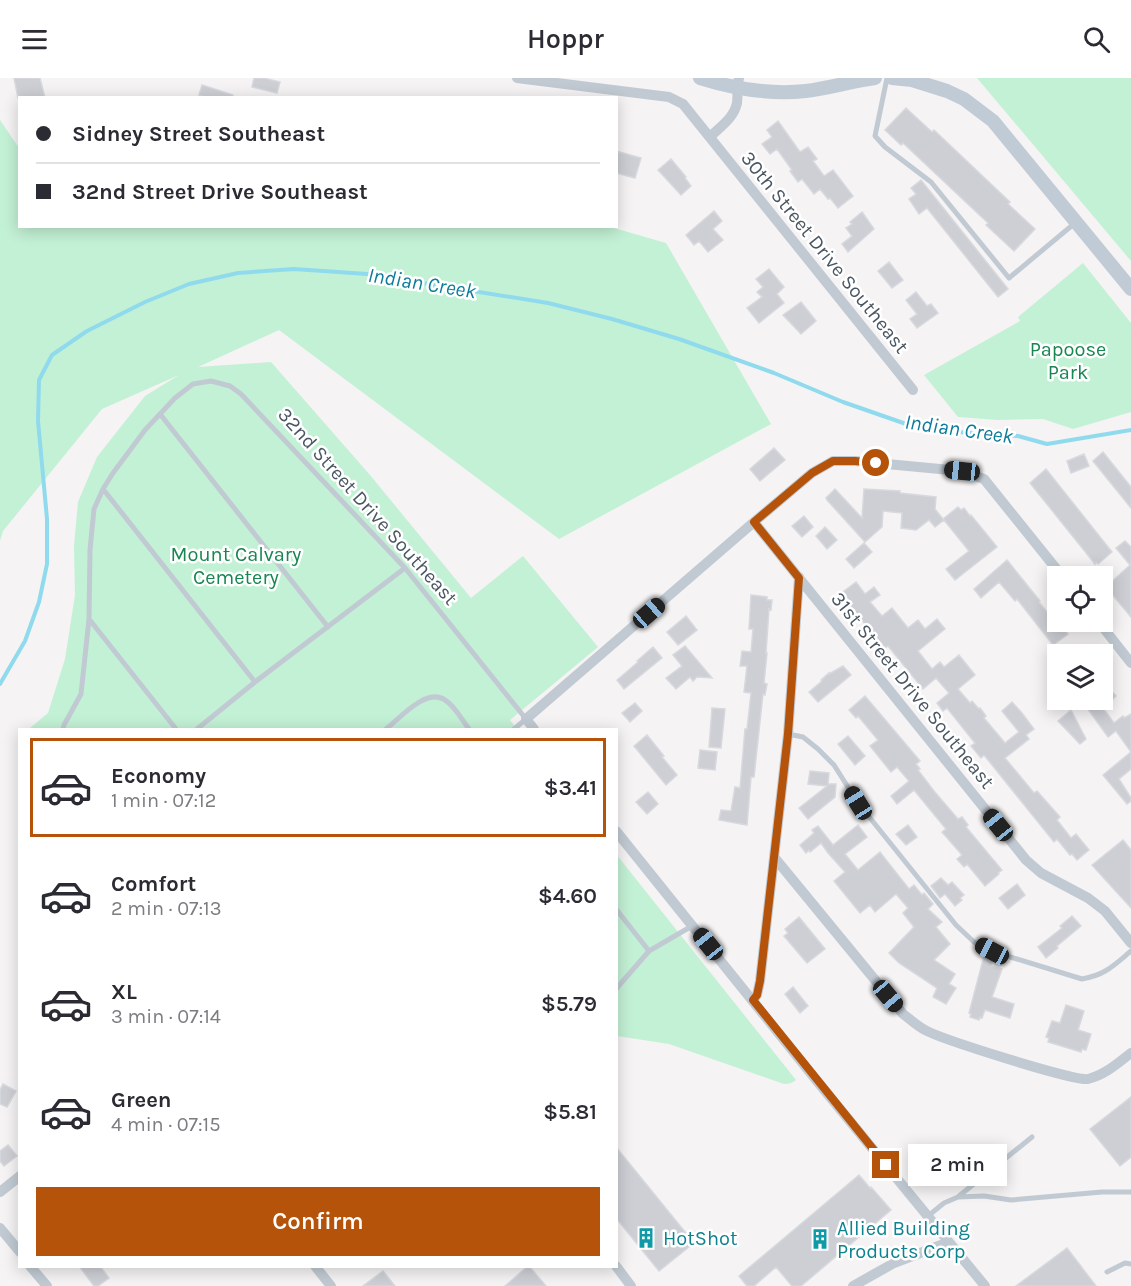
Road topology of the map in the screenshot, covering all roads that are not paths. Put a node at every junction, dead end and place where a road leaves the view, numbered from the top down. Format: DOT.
graph roads {
  1 [pos="517,78"];
  2 [pos="700,78"];
  3 [pos="875,78"];
  4 [pos="887,78"];
  5 [pos="892,78"];
  6 [pos="738,83"];
  7 [pos="710,137"];
  8 [pos="1077,222"];
  9 [pos="1131,289"];
  10 [pos="913,390"];
  11 [pos="160,414"];
  12 [pos="103,489"];
  13 [pos="754,522"];
  14 [pos="1054,566"];
  15 [pos="405,568"];
  16 [pos="799,578"];
  17 [pos="89,619"];
  18 [pos="328,627"];
  19 [pos="1107,632"];
  20 [pos="1131,663"];
  21 [pos="255,682"];
  22 [pos="526,719"];
  23 [pos="63,728"];
  24 [pos="175,728"];
  25 [pos="198,728"];
  26 [pos="387,728"];
  27 [pos="468,728"];
  28 [pos="515,728"];
  29 [pos="533,728"];
  30 [pos="788,734"];
  31 [pos="618,833"];
  32 [pos="774,857"];
  33 [pos="618,912"];
  34 [pos="693,925"];
  35 [pos="1131,943"];
  36 [pos="649,951"];
  37 [pos="1131,951"];
  38 [pos="618,987"];
  39 [pos="753,1000"];
  40 [pos="1131,1053"];
  41 [pos="1032,1137"];
  42 [pos="18,1178"];
  43 [pos="0,1192"];
  44 [pos="1131,1192"];
  45 [pos="958,1197"];
  46 [pos="928,1216"];
  47 [pos="0,1228"];
  48 [pos="949,1242"];
  49 [pos="18,1250"];
  50 [pos="1131,1264"];
  51 [pos="32,1268"];
  52 [pos="317,1268"];
  53 [pos="618,1268"];
  54 [pos="1107,1272"];
  55 [pos="46,1286"];
  56 [pos="332,1286"];
  57 [pos="631,1286"];
  58 [pos="853,1286"];
  59 [pos="985,1286"];
  1 -- 7 [label="street, 30th Street Drive Southeast"];
  2 -- 6 [label="main road"];
  3 -- 6 [label="main road"];
  4 -- 8 [label="lane"];
  5 -- 8 [label="main road"];
  6 -- 7 [label="street"];
  7 -- 10 [label="street, 30th Street Drive Southeast"];
  8 -- 9 [label="main road"];
  11 -- 12 [label="lane"];
  11 -- 15 [label="lane, 32nd Street Drive Southeast"];
  11 -- 18 [label="lane"];
  12 -- 17 [label="lane"];
  12 -- 21 [label="lane"];
  13 -- 14 [label="street"];
  13 -- 16 [label="street, 31st Street Drive Southeast"];
  13 -- 22 [label="street"];
  15 -- 18 [label="lane"];
  15 -- 22 [label="lane, 32nd Street Drive Southeast"];
  16 -- 30 [label="street"];
  16 -- 35 [label="street, 31st Street Drive Southeast"];
  17 -- 23 [label="lane"];
  17 -- 24 [label="lane"];
  18 -- 21 [label="lane"];
  19 -- 20 [label="street"];
  21 -- 25 [label="lane"];
  22 -- 28 [label="lane"];
  22 -- 29 [label="street, 32nd Street Drive Southeast"];
  26 -- 27 [label="lane"];
  30 -- 32 [label="street"];
  30 -- 37 [label="lane"];
  31 -- 34 [label="street"];
  32 -- 39 [label="street"];
  32 -- 40 [label="street"];
  33 -- 36 [label="lane"];
  34 -- 36 [label="lane"];
  34 -- 39 [label="street"];
  36 -- 38 [label="lane"];
  39 -- 46 [label="street"];
  41 -- 45 [label="lane"];
  42 -- 43 [label="street"];
  44 -- 45 [label="lane"];
  45 -- 46 [label="lane"];
  46 -- 48 [label="street"];
  47 -- 49 [label="street"];
  48 -- 58 [label="street"];
  48 -- 59 [label="street"];
  50 -- 54 [label="lane"];
  51 -- 55 [label="street"];
  52 -- 56 [label="street"];
  53 -- 57 [label="street"];
}
